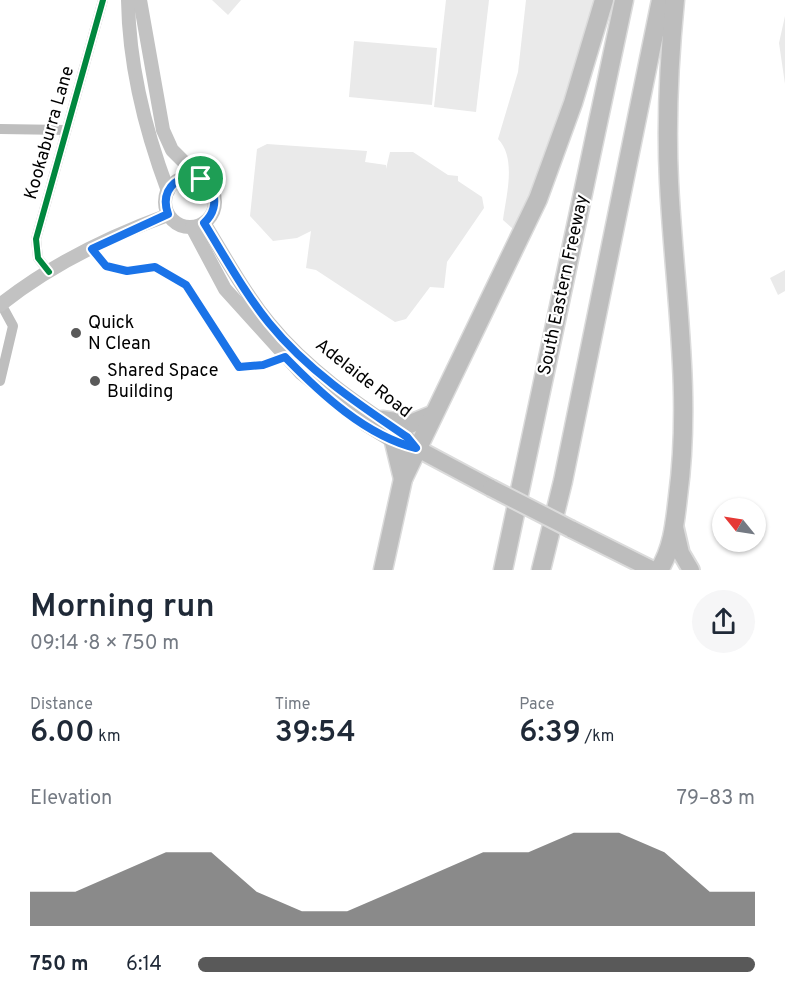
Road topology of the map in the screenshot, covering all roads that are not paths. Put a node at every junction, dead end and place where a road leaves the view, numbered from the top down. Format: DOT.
graph roads {
  1 [pos="103,0"];
  2 [pos="128,0"];
  3 [pos="140,0"];
  4 [pos="604,0"];
  5 [pos="624,0"];
  6 [pos="661,0"];
  7 [pos="675,0"];
  8 [pos="0,129"];
  9 [pos="66,130"];
  10 [pos="201,179"];
  11 [pos="168,190"];
  12 [pos="168,214"];
  13 [pos="198,225"];
  14 [pos="92,249"];
  15 [pos="49,272"];
  16 [pos="1,304"];
  17 [pos="285,357"];
  18 [pos="0,381"];
  19 [pos="432,415"];
  20 [pos="382,420"];
  21 [pos="394,442"];
  22 [pos="416,448"];
  23 [pos="403,479"];
  24 [pos="675,523"];
  25 [pos="383,570"];
  26 [pos="503,570"];
  27 [pos="541,570"];
  28 [pos="653,570"];
  29 [pos="659,570"];
  30 [pos="691,570"];
  1 -- 9 [label="street, Kookaburra Lane"];
  2 -- 11 [label="main road"];
  3 -- 10 [label="main road"];
  4 -- 19 [label="highway"];
  5 -- 26 [label="highway, South Eastern Freeway"];
  6 -- 27 [label="highway, South Eastern Freeway"];
  7 -- 24 [label="highway"];
  8 -- 9 [label="street"];
  9 -- 15 [label="street, Kookaburra Lane"];
  10 -- 11 [label="main road"];
  10 -- 13 [label="main road"];
  11 -- 12 [label="main road"];
  12 -- 13 [label="main road"];
  12 -- 14 [label="main road"];
  13 -- 17 [label="main road, Adelaide Road"];
  13 -- 20 [label="main road, Adelaide Road"];
  14 -- 15 [label="main road"];
  14 -- 17 [label="street"];
  15 -- 16 [label="main road"];
  16 -- 18 [label="street"];
  17 -- 21 [label="main road, Adelaide Road"];
  19 -- 20 [label="highway"];
  19 -- 22 [label="highway"];
  20 -- 22 [label="main road, Adelaide Road"];
  21 -- 22 [label="main road, Adelaide Road"];
  21 -- 23 [label="highway"];
  22 -- 23 [label="highway"];
  22 -- 28 [label="main road, Adelaide Road, bridge"];
  23 -- 25 [label="highway"];
  24 -- 29 [label="highway"];
  24 -- 30 [label="main road"];
}
